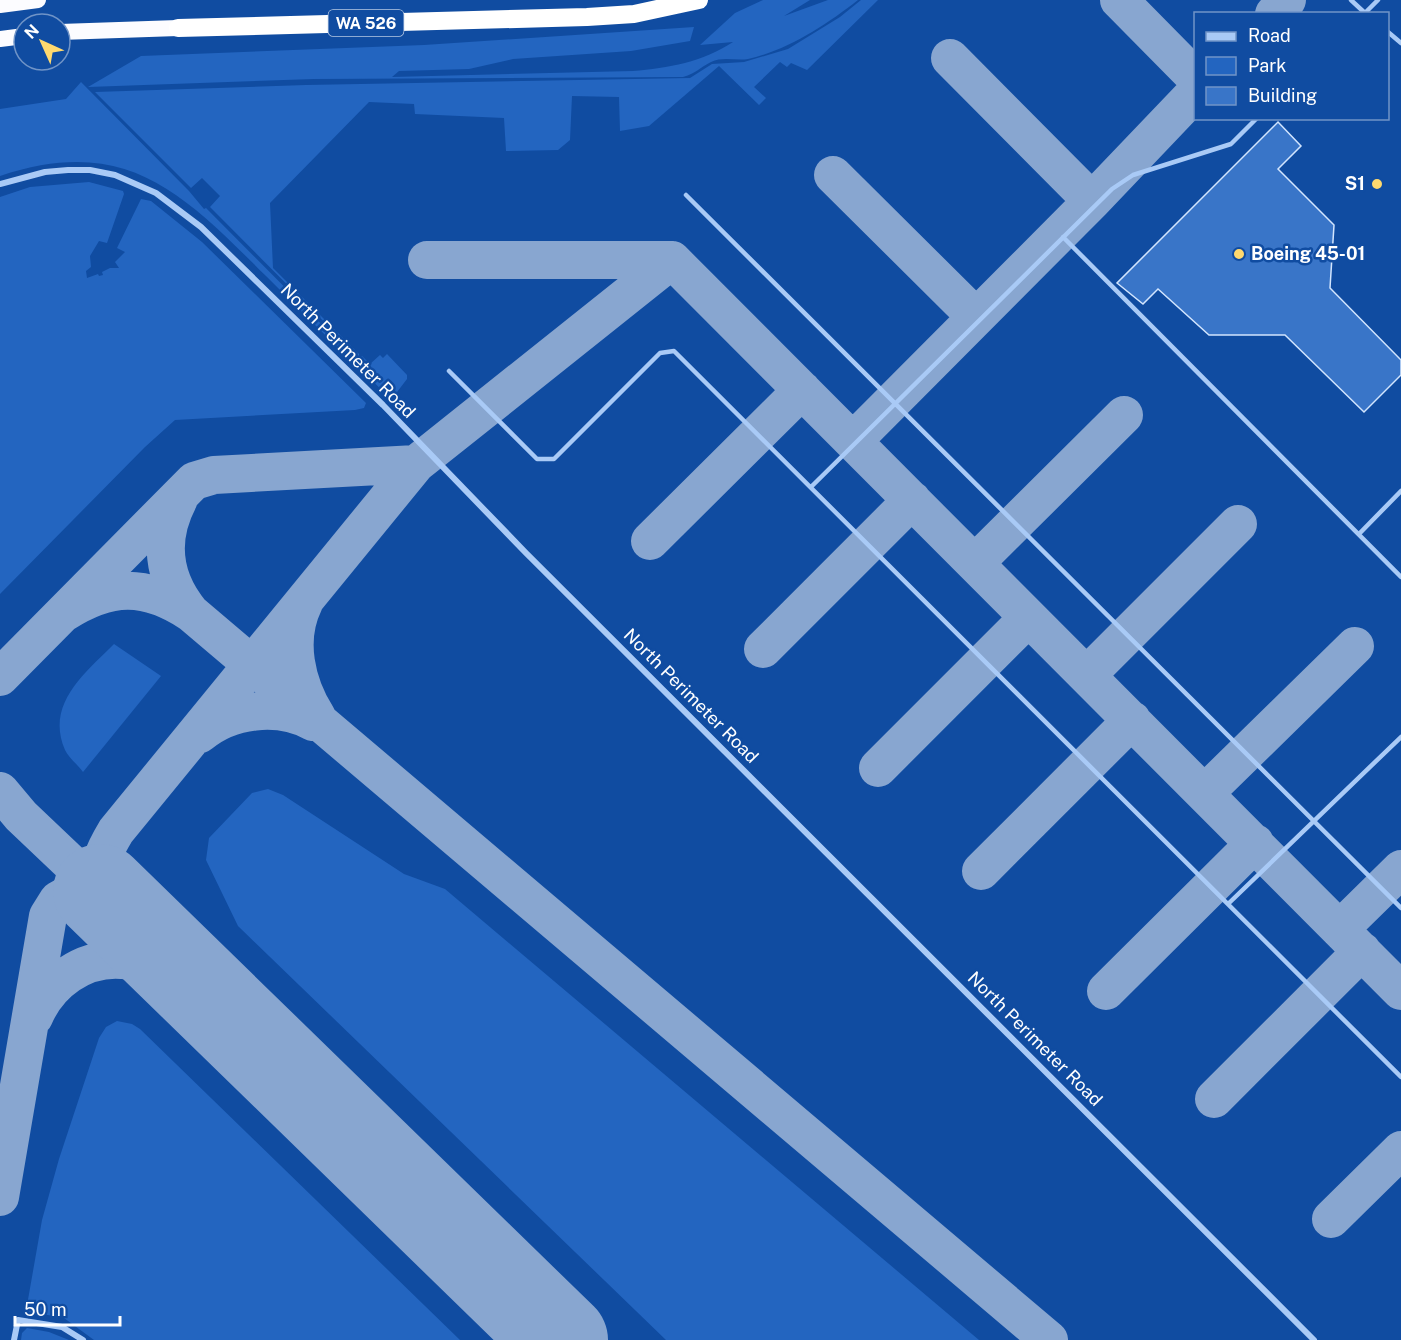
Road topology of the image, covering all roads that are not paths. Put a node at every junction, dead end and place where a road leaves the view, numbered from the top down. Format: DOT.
graph roads {
  1 [pos="38,0"];
  2 [pos="699,0"];
  3 [pos="1351,0"];
  4 [pos="1377,0"];
  5 [pos="0,5"];
  6 [pos="1364,12"];
  7 [pos="1366,12"];
  8 [pos="178,28"];
  9 [pos="72,32"];
  10 [pos="1389,33"];
  11 [pos="1401,43"];
  12 [pos="1255,120"];
  13 [pos="0,184"];
  14 [pos="686,195"];
  15 [pos="1063,237"];
  16 [pos="449,371"];
  17 [pos="895,404"];
  18 [pos="811,487"];
  19 [pos="1401,491"];
  20 [pos="1359,534"];
  21 [pos="1401,577"];
  22 [pos="1401,737"];
  23 [pos="1314,820"];
  24 [pos="1228,904"];
  25 [pos="1401,908"];
  26 [pos="1401,1077"];
  27 [pos="14,1340"];
  28 [pos="83,1340"];
  29 [pos="1314,1340"];
  1 -- 5 [label="highway"];
  2 -- 8 [label="highway, WA 526"];
  3 -- 6 [label="lane"];
  4 -- 7 [label="lane"];
  8 -- 9 [label="highway, WA 526"];
  10 -- 11 [label="lane"];
  12 -- 15 [label="lane"];
  13 -- 29 [label="street, North Perimeter Road"];
  14 -- 17 [label="lane"];
  15 -- 17 [label="lane"];
  15 -- 20 [label="lane"];
  16 -- 18 [label="lane"];
  17 -- 18 [label="lane"];
  17 -- 23 [label="lane"];
  18 -- 24 [label="lane"];
  19 -- 20 [label="lane"];
  20 -- 21 [label="lane"];
  22 -- 23 [label="lane"];
  23 -- 24 [label="lane"];
  23 -- 25 [label="lane"];
  24 -- 26 [label="lane"];
  27 -- 28 [label="street"];
}
